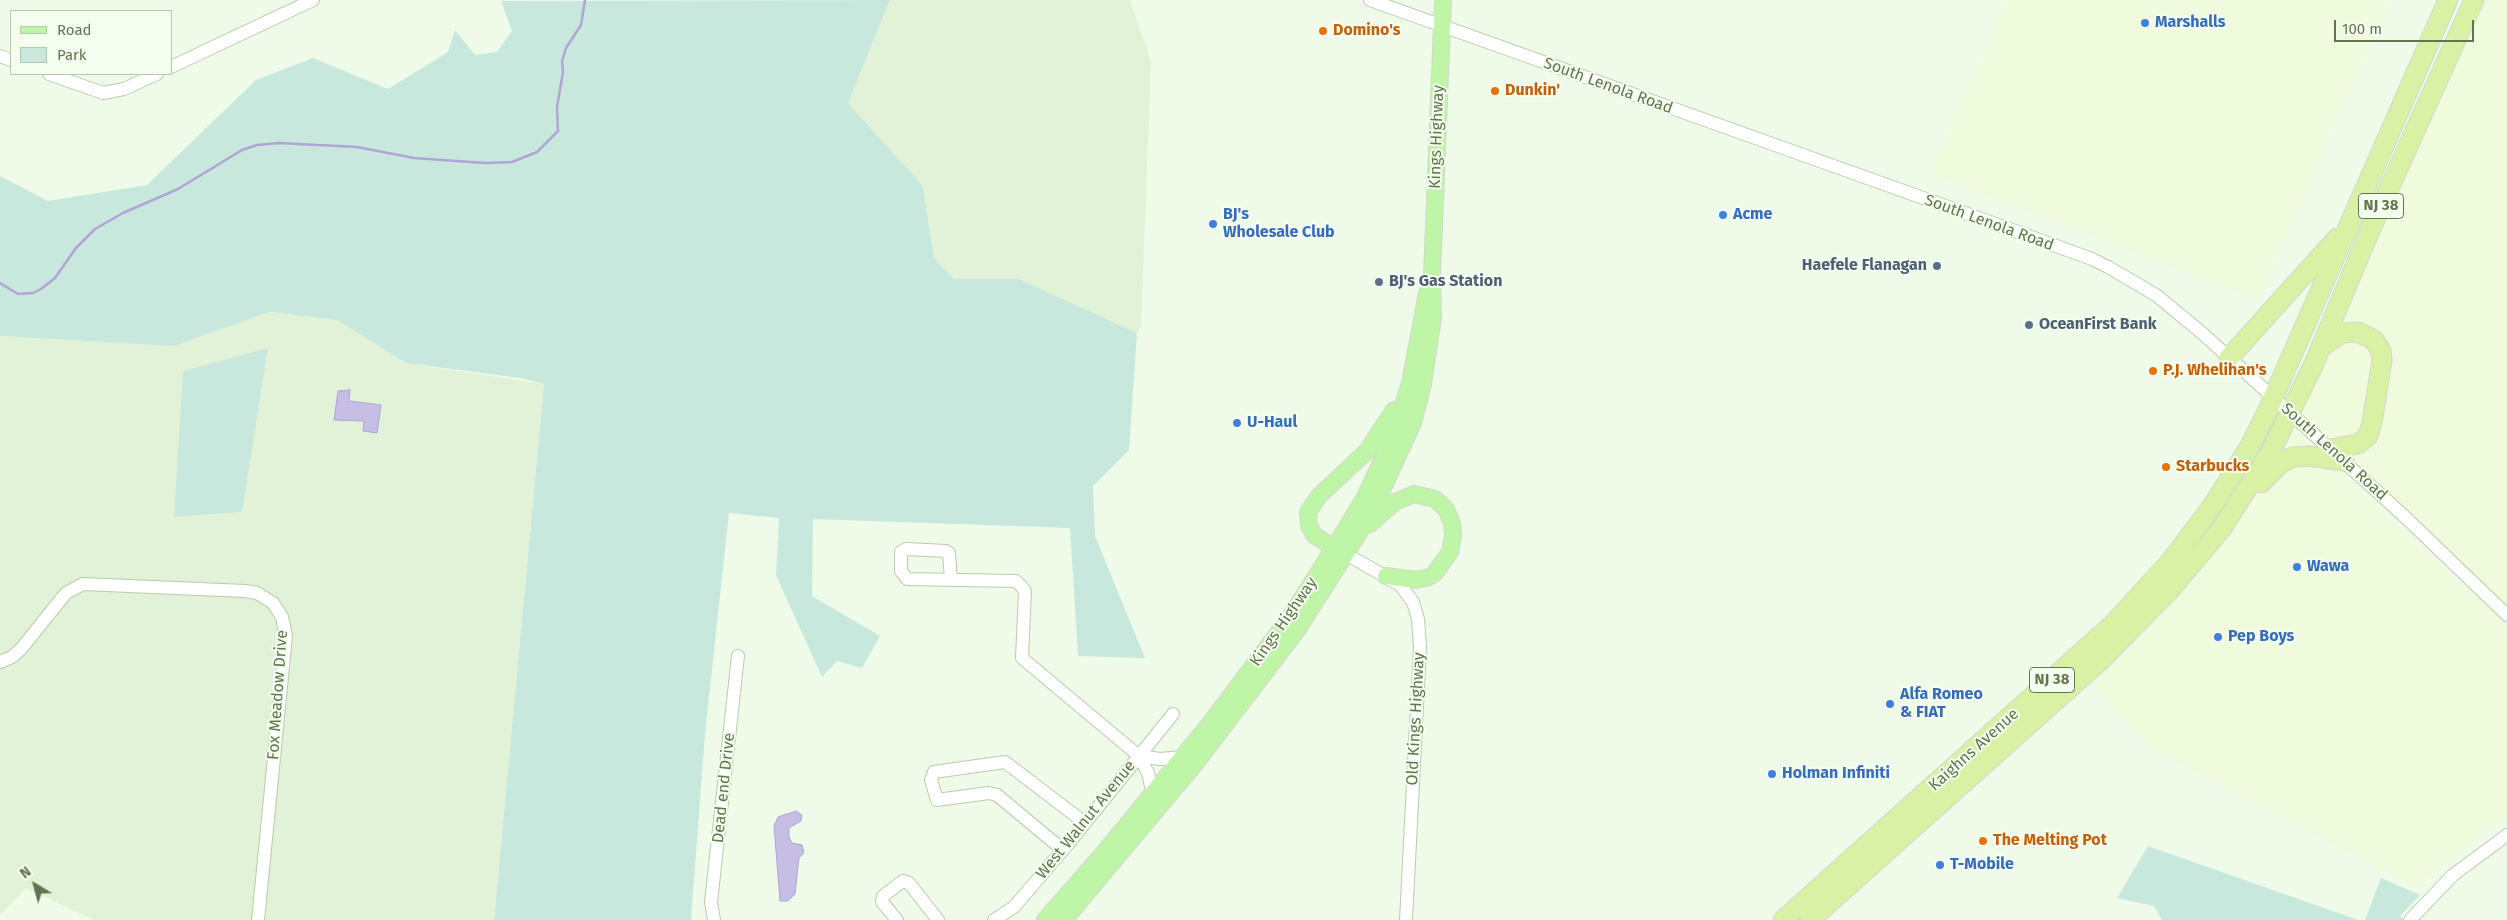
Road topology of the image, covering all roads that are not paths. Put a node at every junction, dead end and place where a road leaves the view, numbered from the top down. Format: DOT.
graph roads {
  1 [pos="314,0"];
  2 [pos="1370,0"];
  3 [pos="1443,0"];
  4 [pos="2448,0"];
  5 [pos="2474,0"];
  6 [pos="1442,26"];
  7 [pos="172,67"];
  8 [pos="52,75"];
  9 [pos="155,75"];
  10 [pos="2349,224"];
  11 [pos="1432,274"];
  12 [pos="2321,347"];
  13 [pos="2229,358"];
  14 [pos="1409,387"];
  15 [pos="2274,398"];
  16 [pos="2291,413"];
  17 [pos="2330,449"];
  18 [pos="2344,461"];
  19 [pos="2234,511"];
  20 [pos="1359,534"];
  21 [pos="1341,551"];
  22 [pos="1386,576"];
  23 [pos="951,580"];
  24 [pos="2507,615"];
  25 [pos="738,656"];
  26 [pos="0,662"];
  27 [pos="1173,714"];
  28 [pos="1139,756"];
  29 [pos="1183,757"];
  30 [pos="1153,794"];
  31 [pos="1085,823"];
  32 [pos="2507,835"];
  33 [pos="1063,850"];
  34 [pos="258,920"];
  35 [pos="714,920"];
  36 [pos="897,920"];
  37 [pos="938,920"];
  38 [pos="994,920"];
  39 [pos="1045,920"];
  40 [pos="1064,920"];
  41 [pos="1406,920"];
  42 [pos="1783,920"];
  43 [pos="1810,920"];
  44 [pos="2410,920"];
  1 -- 7 [label="street"];
  2 -- 6 [label="street, South Lenola Road"];
  3 -- 6 [label="main road, Kings Highway"];
  4 -- 10 [label="highway, NJ 38"];
  5 -- 12 [label="highway, NJ 38"];
  6 -- 11 [label="main road, Kings Highway"];
  6 -- 13 [label="street, South Lenola Road"];
  8 -- 9 [label="street"];
  10 -- 13 [label="highway"];
  10 -- 15 [label="highway, NJ 38"];
  11 -- 14 [label="main road, Kings Highway"];
  11 -- 20 [label="main road, Kings Highway"];
  12 -- 16 [label="highway, NJ 38"];
  12 -- 17 [label="highway"];
  13 -- 15 [label="street, South Lenola Road"];
  14 -- 21 [label="main road, Kings Highway"];
  14 -- 21 [label="main road"];
  15 -- 16 [label="street, South Lenola Road"];
  15 -- 42 [label="highway, Kaighns Avenue / NJ 38"];
  16 -- 17 [label="street, South Lenola Road"];
  16 -- 19 [label="highway, Kaighns Avenue / NJ 38"];
  17 -- 18 [label="street, South Lenola Road"];
  18 -- 19 [label="highway"];
  18 -- 24 [label="street, South Lenola Road"];
  19 -- 43 [label="highway, Kaighns Avenue / NJ 38"];
  20 -- 21 [label="main road, Kings Highway"];
  20 -- 22 [label="main road"];
  21 -- 22 [label="street, Old Kings Highway"];
  21 -- 29 [label="main road, Kings Highway"];
  21 -- 40 [label="main road, Kings Highway"];
  22 -- 41 [label="street, Old Kings Highway"];
  23 -- 28 [label="street"];
  25 -- 35 [label="street, Dead end Drive"];
  26 -- 34 [label="street, Fox Meadow Drive"];
  27 -- 28 [label="street, West Walnut Avenue"];
  28 -- 29 [label="street"];
  28 -- 30 [label="street"];
  28 -- 31 [label="street, West Walnut Avenue"];
  29 -- 30 [label="main road, Kings Highway"];
  30 -- 39 [label="main road, Kings Highway"];
  31 -- 33 [label="street, West Walnut Avenue"];
  31 -- 33 [label="street"];
  32 -- 44 [label="street"];
  33 -- 38 [label="street, West Walnut Avenue"];
  36 -- 37 [label="street"];
}
